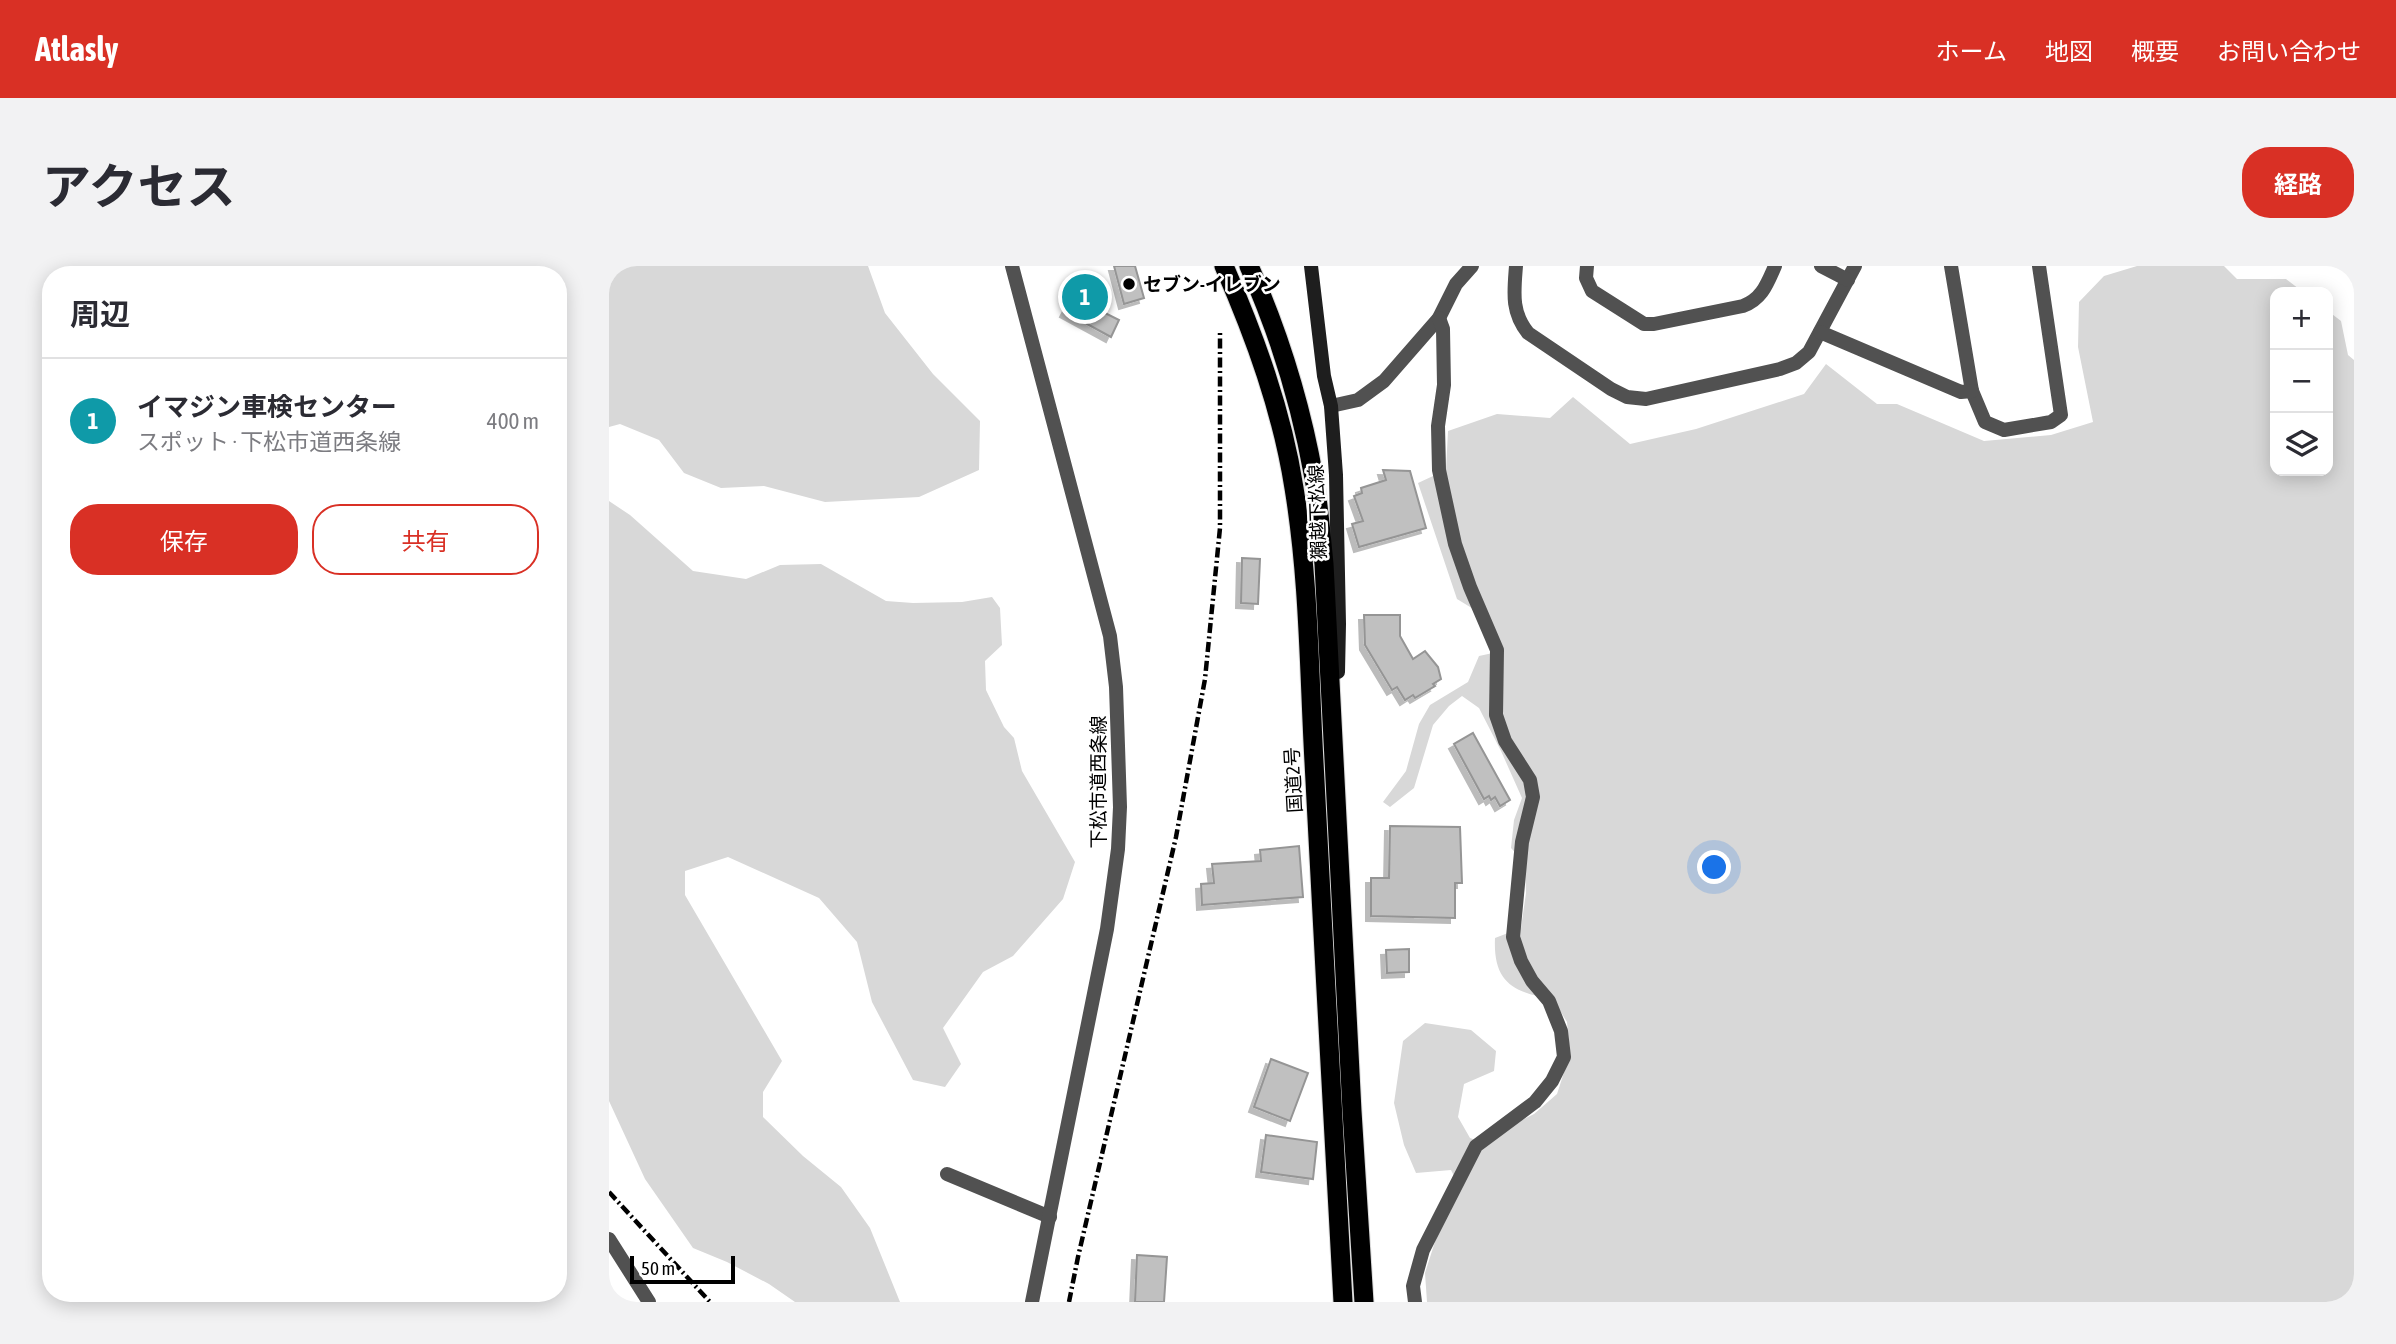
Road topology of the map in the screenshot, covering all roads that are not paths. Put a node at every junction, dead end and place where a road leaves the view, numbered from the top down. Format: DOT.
graph roads {
  1 [pos="1012,266"];
  2 [pos="1224,266"];
  3 [pos="1249,266"];
  4 [pos="1311,266"];
  5 [pos="1457,266"];
  6 [pos="1472,266"];
  7 [pos="1515,266"];
  8 [pos="1587,266"];
  9 [pos="1775,266"];
  10 [pos="1821,266"];
  11 [pos="1855,266"];
  12 [pos="1951,266"];
  13 [pos="2039,266"];
  14 [pos="1848,280"];
  15 [pos="1456,284"];
  16 [pos="1439,318"];
  17 [pos="1820,332"];
  18 [pos="1972,391"];
  19 [pos="1331,406"];
  20 [pos="1335,759"];
  21 [pos="947,1174"];
  22 [pos="1050,1217"];
  23 [pos="609,1239"];
  24 [pos="649,1302"];
  25 [pos="1032,1302"];
  26 [pos="1343,1302"];
  27 [pos="1364,1302"];
  28 [pos="1415,1302"];
  1 -- 22 [label="street, 下松市道西条線"];
  2 -- 26 [label="highway, 国道2号"];
  3 -- 20 [label="highway"];
  4 -- 19 [label="main road, 獺越下松線"];
  5 -- 15 [label="street"];
  6 -- 15 [label="street"];
  7 -- 17 [label="street"];
  8 -- 9 [label="street"];
  10 -- 14 [label="street"];
  11 -- 14 [label="street"];
  12 -- 18 [label="street"];
  13 -- 18 [label="street"];
  14 -- 17 [label="street"];
  15 -- 16 [label="street"];
  16 -- 19 [label="street"];
  16 -- 28 [label="street"];
  17 -- 18 [label="street"];
  19 -- 20 [label="main road, 獺越下松線"];
  20 -- 27 [label="highway"];
  21 -- 22 [label="street"];
  22 -- 25 [label="street, 下松市道西条線"];
  23 -- 24 [label="street"];
}
